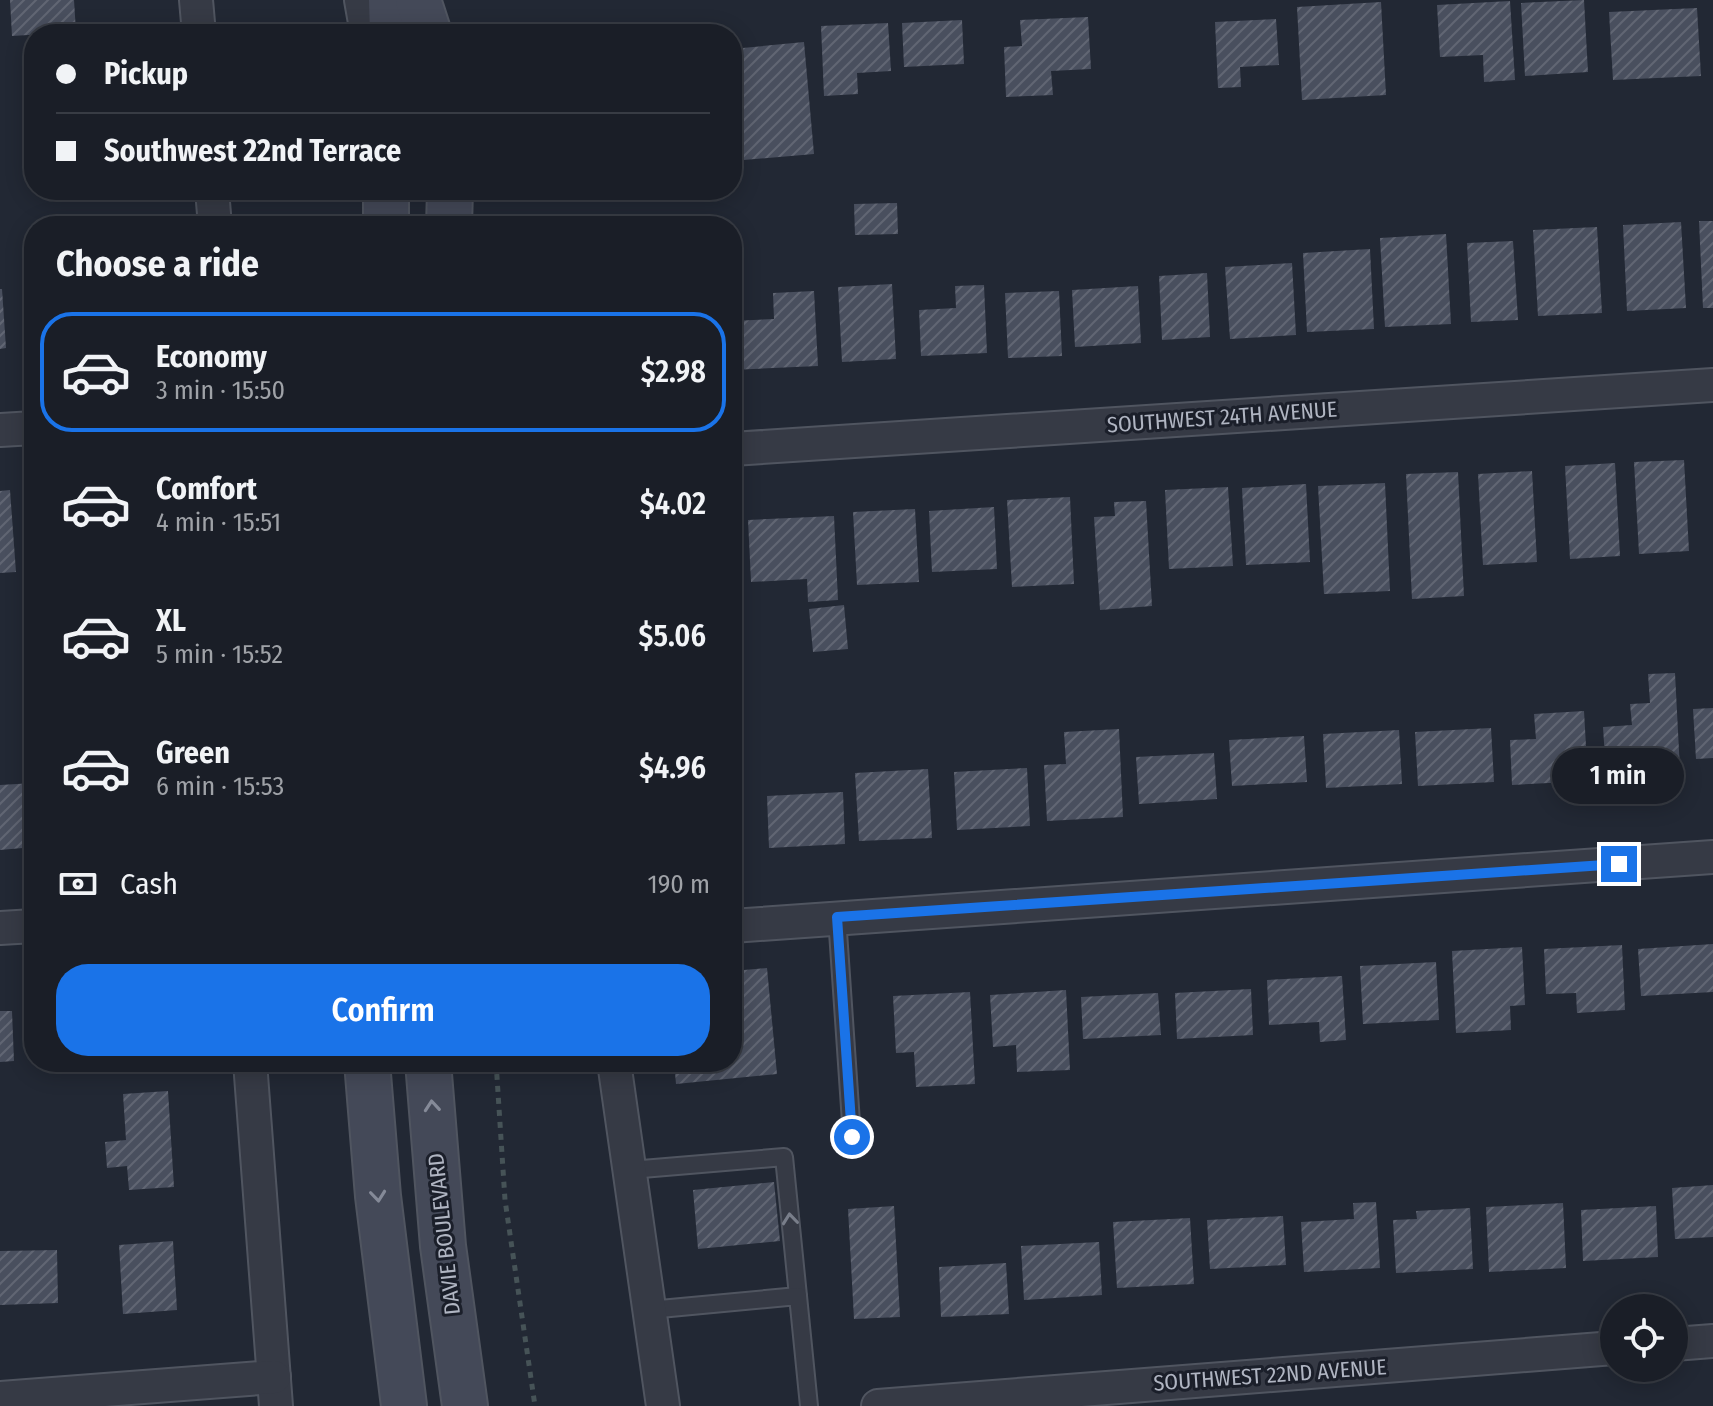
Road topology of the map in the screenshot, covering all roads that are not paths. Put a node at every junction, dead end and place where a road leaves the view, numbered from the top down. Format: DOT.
graph roads {
  1 [pos="196,0"];
  2 [pos="361,0"];
  3 [pos="391,0"];
  4 [pos="418,0"];
  5 [pos="449,0"];
  6 [pos="198,24"];
  7 [pos="365,24"];
  8 [pos="392,24"];
  9 [pos="426,24"];
  10 [pos="449,24"];
  11 [pos="1713,385"];
  12 [pos="24,429"];
  13 [pos="0,430"];
  14 [pos="742,448"];
  15 [pos="1713,857"];
  16 [pos="837,917"];
  17 [pos="742,925"];
  18 [pos="24,927"];
  19 [pos="0,928"];
  20 [pos="251,1072"];
  21 [pos="368,1072"];
  22 [pos="429,1072"];
  23 [pos="615,1072"];
  24 [pos="852,1137"];
  25 [pos="630,1170"];
  26 [pos="798,1296"];
  27 [pos="649,1310"];
  28 [pos="1713,1341"];
  29 [pos="1688,1343"];
  30 [pos="1600,1349"];
  31 [pos="275,1392"];
  32 [pos="0,1398"];
  33 [pos="404,1406"];
  34 [pos="465,1406"];
  35 [pos="663,1406"];
  36 [pos="809,1406"];
  37 [pos="878,1406"];
  1 -- 6 [label="street"];
  2 -- 7 [label="street"];
  3 -- 8 [label="main road"];
  4 -- 9 [label="main road"];
  5 -- 10 [label="main road"];
  11 -- 14 [label="street, SOUTHWEST 24TH AVENUE"];
  12 -- 13 [label="street"];
  15 -- 16 [label="street"];
  16 -- 17 [label="street"];
  16 -- 24 [label="lane"];
  18 -- 19 [label="street"];
  20 -- 31 [label="street"];
  21 -- 33 [label="main road, one-way"];
  34 -- 22 [label="main road, DAVIE BOULEVARD, one-way"];
  23 -- 25 [label="street"];
  26 -- 25 [label="lane, one-way"];
  25 -- 27 [label="street"];
  26 -- 27 [label="lane"];
  26 -- 36 [label="lane"];
  27 -- 35 [label="street"];
  28 -- 29 [label="street"];
  30 -- 37 [label="street, SOUTHWEST 22ND AVENUE"];
  31 -- 32 [label="street"];
}
